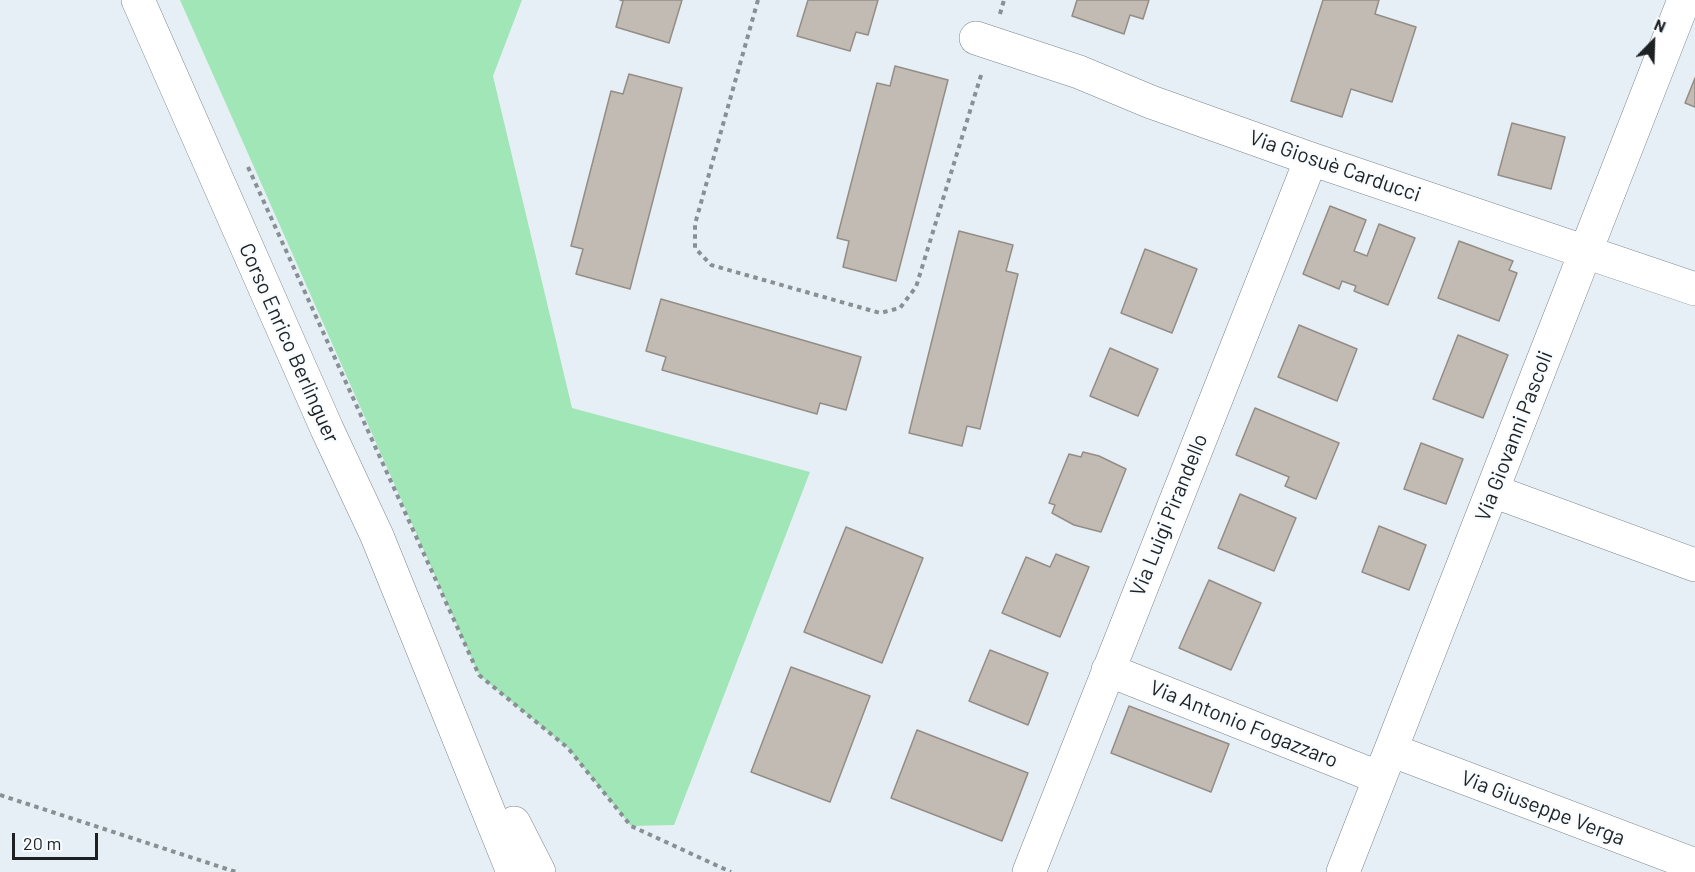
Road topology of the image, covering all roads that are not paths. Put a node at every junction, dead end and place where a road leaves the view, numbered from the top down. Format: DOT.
graph roads {
  1 [pos="138,0"];
  2 [pos="1684,0"];
  3 [pos="983,40"];
  4 [pos="1311,159"];
  5 [pos="1585,252"];
  6 [pos="1695,289"];
  7 [pos="1493,492"];
  8 [pos="1695,565"];
  9 [pos="1108,670"];
  10 [pos="438,688"];
  11 [pos="1386,764"];
  12 [pos="1695,865"];
  13 [pos="513,872"];
  14 [pos="538,872"];
  15 [pos="1029,872"];
  16 [pos="1343,872"];
  1 -- 10 [label="street, Corso Enrico Berlinguer"];
  2 -- 5 [label="street, Via Giovanni Pascoli"];
  3 -- 4 [label="street, Via Giosuè Carducci"];
  4 -- 5 [label="street, Via Giosuè Carducci"];
  4 -- 9 [label="street, Via Luigi Pirandello"];
  5 -- 6 [label="street, Via Giosuè Carducci"];
  5 -- 7 [label="street, Via Giovanni Pascoli"];
  7 -- 8 [label="street"];
  7 -- 11 [label="street, Via Giovanni Pascoli"];
  9 -- 11 [label="street, Via Antonio Fogazzaro"];
  9 -- 15 [label="street, Via Luigi Pirandello"];
  10 -- 13 [label="street, Corso Enrico Berlinguer"];
  10 -- 14 [label="street, Corso Enrico Berlinguer"];
  11 -- 12 [label="street, Via Giuseppe Verga"];
  11 -- 16 [label="street, Via Giovanni Pascoli"];
}
